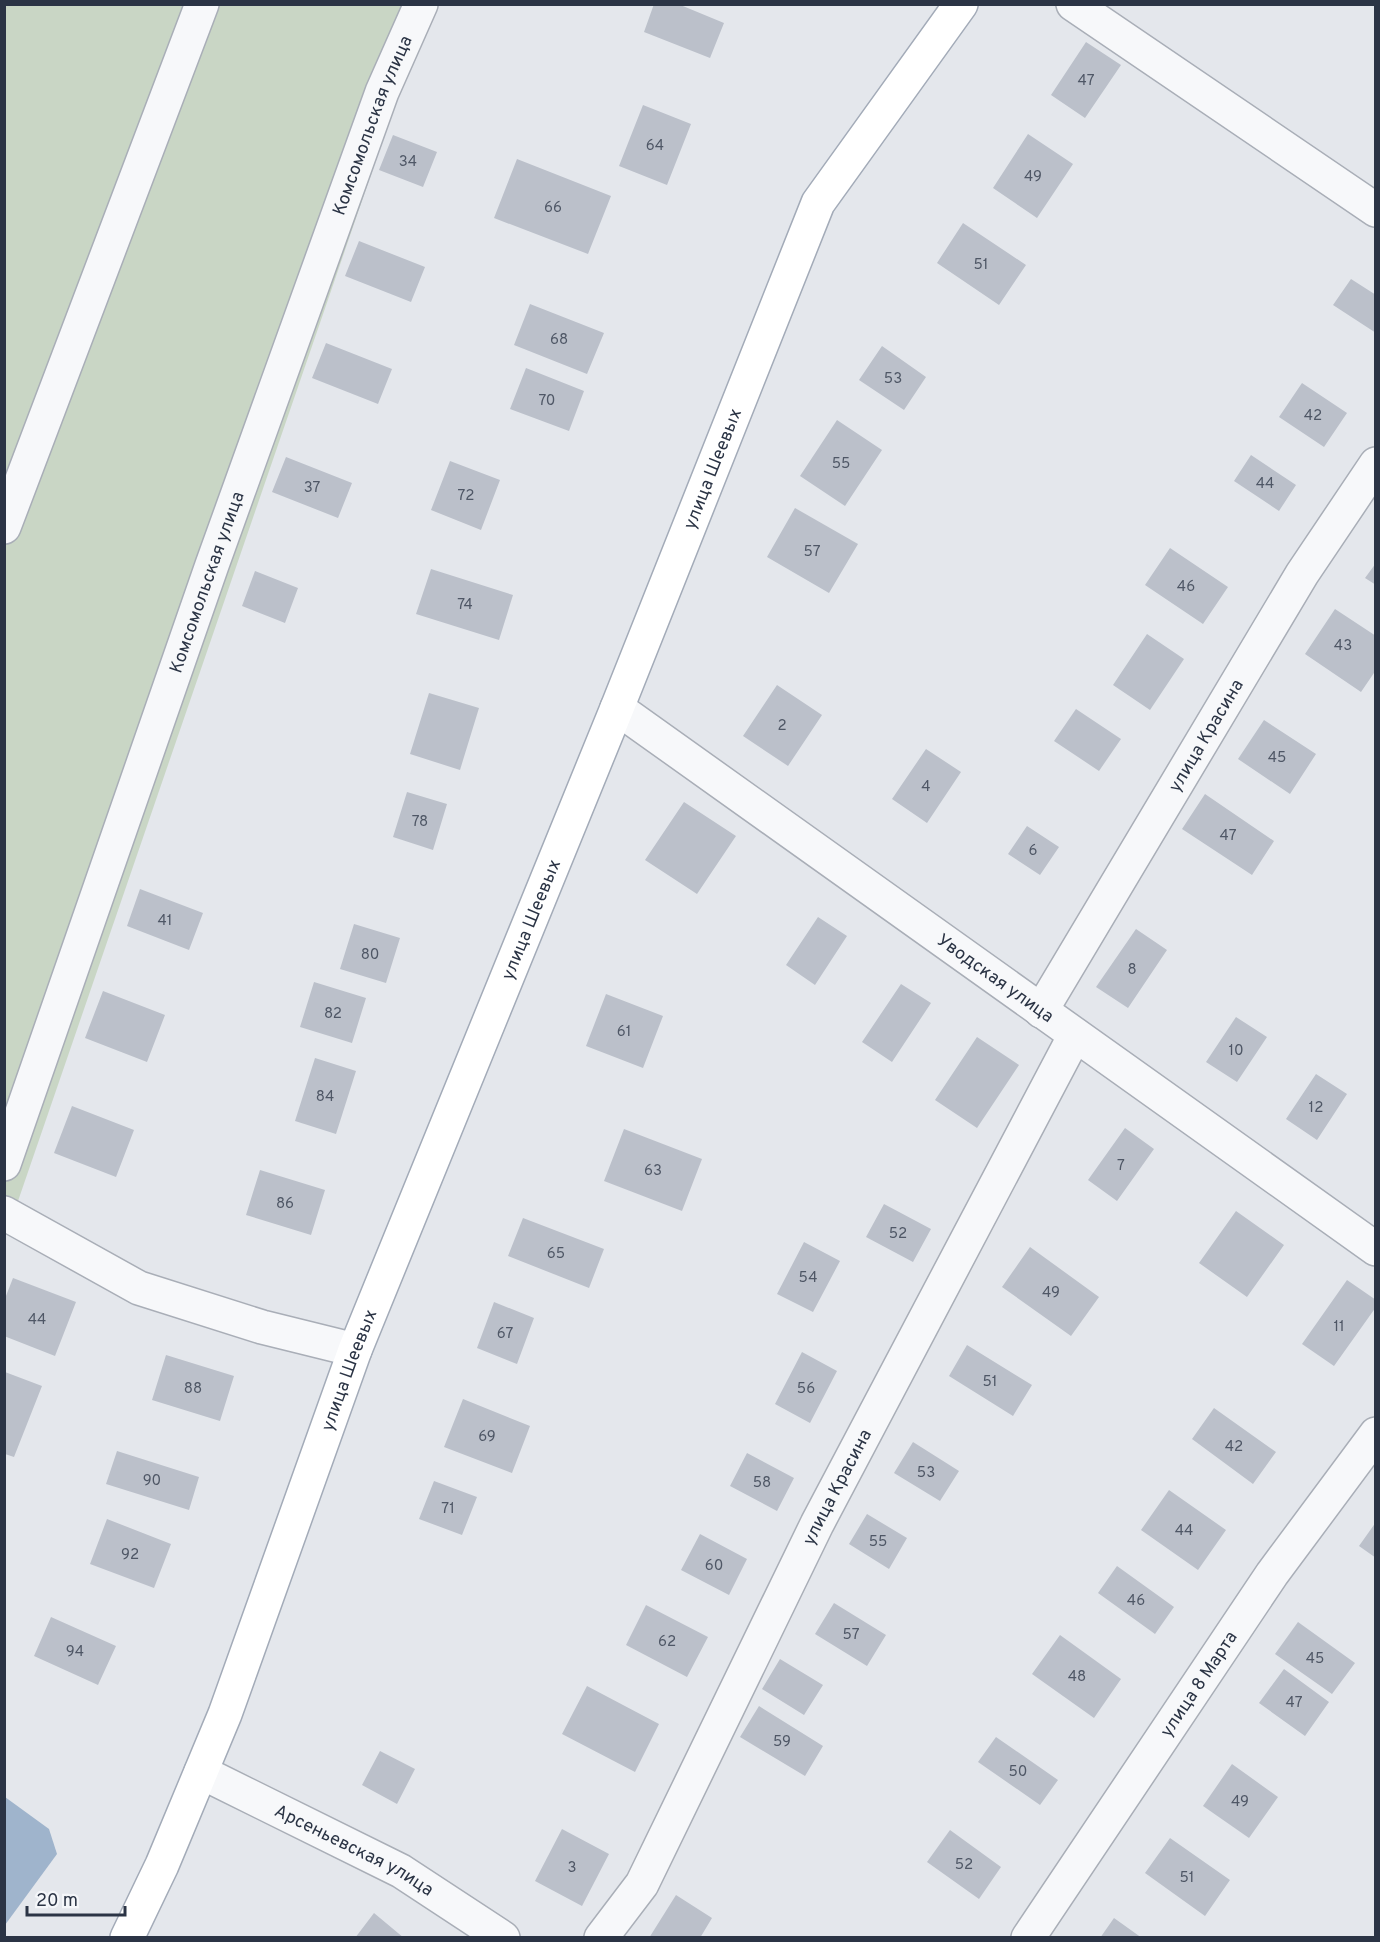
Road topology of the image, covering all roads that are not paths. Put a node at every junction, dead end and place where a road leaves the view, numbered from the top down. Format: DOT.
graph roads {
  1 [pos="202,4"];
  2 [pos="421,4"];
  3 [pos="961,4"];
  4 [pos="1073,4"];
  5 [pos="1376,210"];
  6 [pos="1376,464"];
  7 [pos="4,526"];
  8 [pos="616,708"];
  9 [pos="1041,1011"];
  10 [pos="1075,1035"];
  11 [pos="4,1164"];
  12 [pos="4,1213"];
  13 [pos="1376,1249"];
  14 [pos="355,1350"];
  15 [pos="1376,1434"];
  16 [pos="201,1772"];
  17 [pos="127,1938"];
  18 [pos="503,1938"];
  19 [pos="601,1938"];
  20 [pos="1028,1938"];
  1 -- 7 [label="street"];
  2 -- 11 [label="street, Комсомольская улица"];
  3 -- 8 [label="main road, улица Шеевых"];
  4 -- 5 [label="street"];
  6 -- 9 [label="street, улица Красина"];
  8 -- 9 [label="street, Уводская улица"];
  8 -- 14 [label="main road, улица Шеевых"];
  9 -- 10 [label="street, Уводская улица"];
  10 -- 13 [label="street, Уводская улица"];
  10 -- 19 [label="street, улица Красина"];
  12 -- 14 [label="street"];
  14 -- 16 [label="main road, улица Шеевых"];
  15 -- 20 [label="street, улица 8 Марта"];
  16 -- 17 [label="main road, улица Шеевых"];
  16 -- 18 [label="street, Арсеньевская улица"];
}
